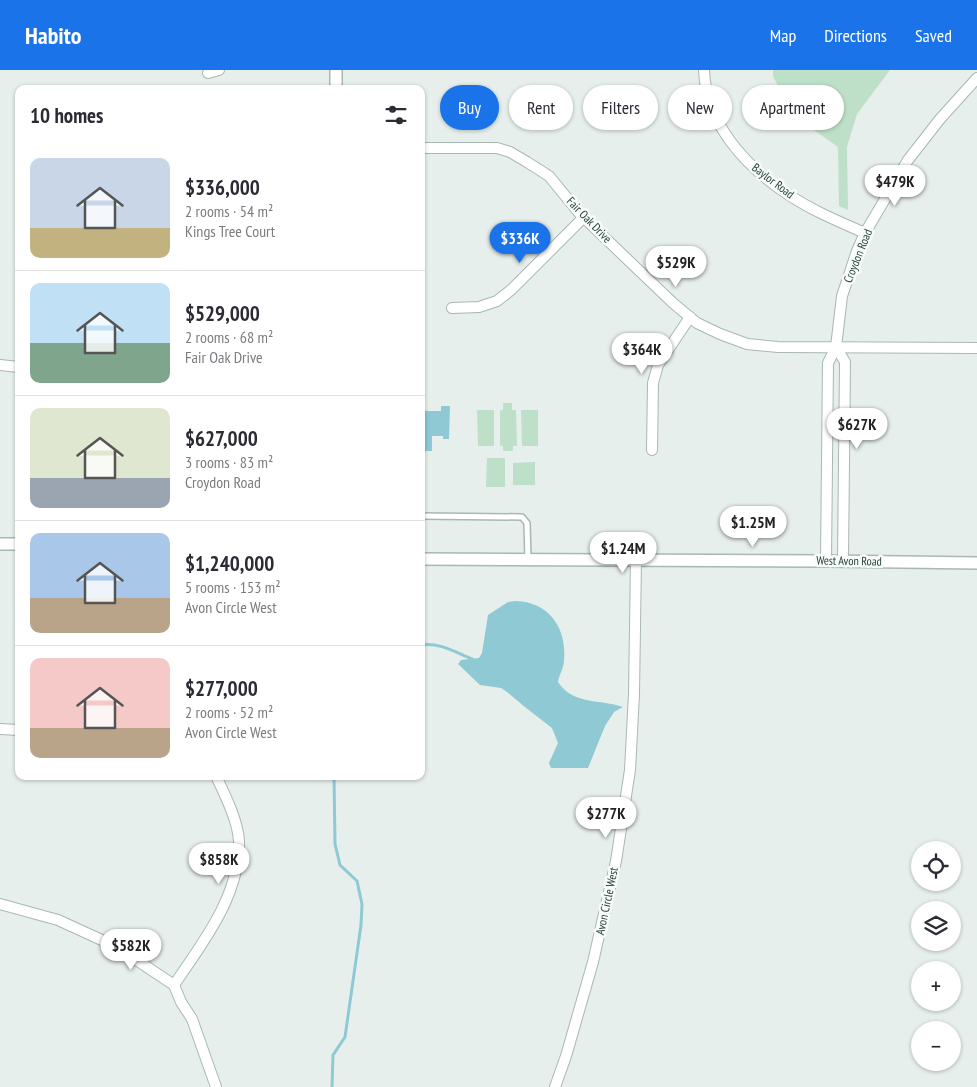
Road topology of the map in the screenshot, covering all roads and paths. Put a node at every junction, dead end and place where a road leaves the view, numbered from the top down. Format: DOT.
graph roads {
  1 [pos="219,70"];
  2 [pos="336,70"];
  3 [pos="704,70"];
  4 [pos="208,72"];
  5 [pos="977,78"];
  6 [pos="336,85"];
  7 [pos="425,148"];
  8 [pos="584,217"];
  9 [pos="865,233"];
  10 [pos="452,308"];
  11 [pos="690,317"];
  12 [pos="836,347"];
  13 [pos="977,348"];
  14 [pos="652,450"];
  15 [pos="425,516"];
  16 [pos="0,544"];
  17 [pos="15,544"];
  18 [pos="425,559"];
  19 [pos="528,560"];
  20 [pos="636,560"];
  21 [pos="826,561"];
  22 [pos="843,561"];
  23 [pos="977,563"];
  24 [pos="0,729"];
  25 [pos="15,730"];
  26 [pos="218,780"];
  27 [pos="0,904"];
  28 [pos="174,985"];
  29 [pos="216,1087"];
  30 [pos="555,1087"];
  1 -- 4 [label="street"];
  2 -- 6 [label="street"];
  3 -- 9 [label="street, Baylor Road"];
  5 -- 9 [label="street, Croydon Road"];
  7 -- 8 [label="street, Fair Oak Drive"];
  8 -- 10 [label="street"];
  8 -- 11 [label="street, Fair Oak Drive"];
  9 -- 12 [label="street, Croydon Road"];
  11 -- 12 [label="street, Fair Oak Drive"];
  11 -- 14 [label="street"];
  12 -- 13 [label="street, Fair Oak Drive"];
  12 -- 21 [label="street, Croydon Road"];
  12 -- 22 [label="street, Croydon Road"];
  15 -- 19 [label="lane"];
  16 -- 17 [label="street"];
  18 -- 19 [label="street, West Avon Road"];
  19 -- 20 [label="street, West Avon Road"];
  20 -- 21 [label="street, West Avon Road"];
  20 -- 30 [label="street, Avon Circle West"];
  21 -- 22 [label="street, West Avon Road"];
  22 -- 23 [label="street, West Avon Road"];
  24 -- 25 [label="street"];
  26 -- 28 [label="street"];
  27 -- 28 [label="street"];
  28 -- 29 [label="street"];
}
